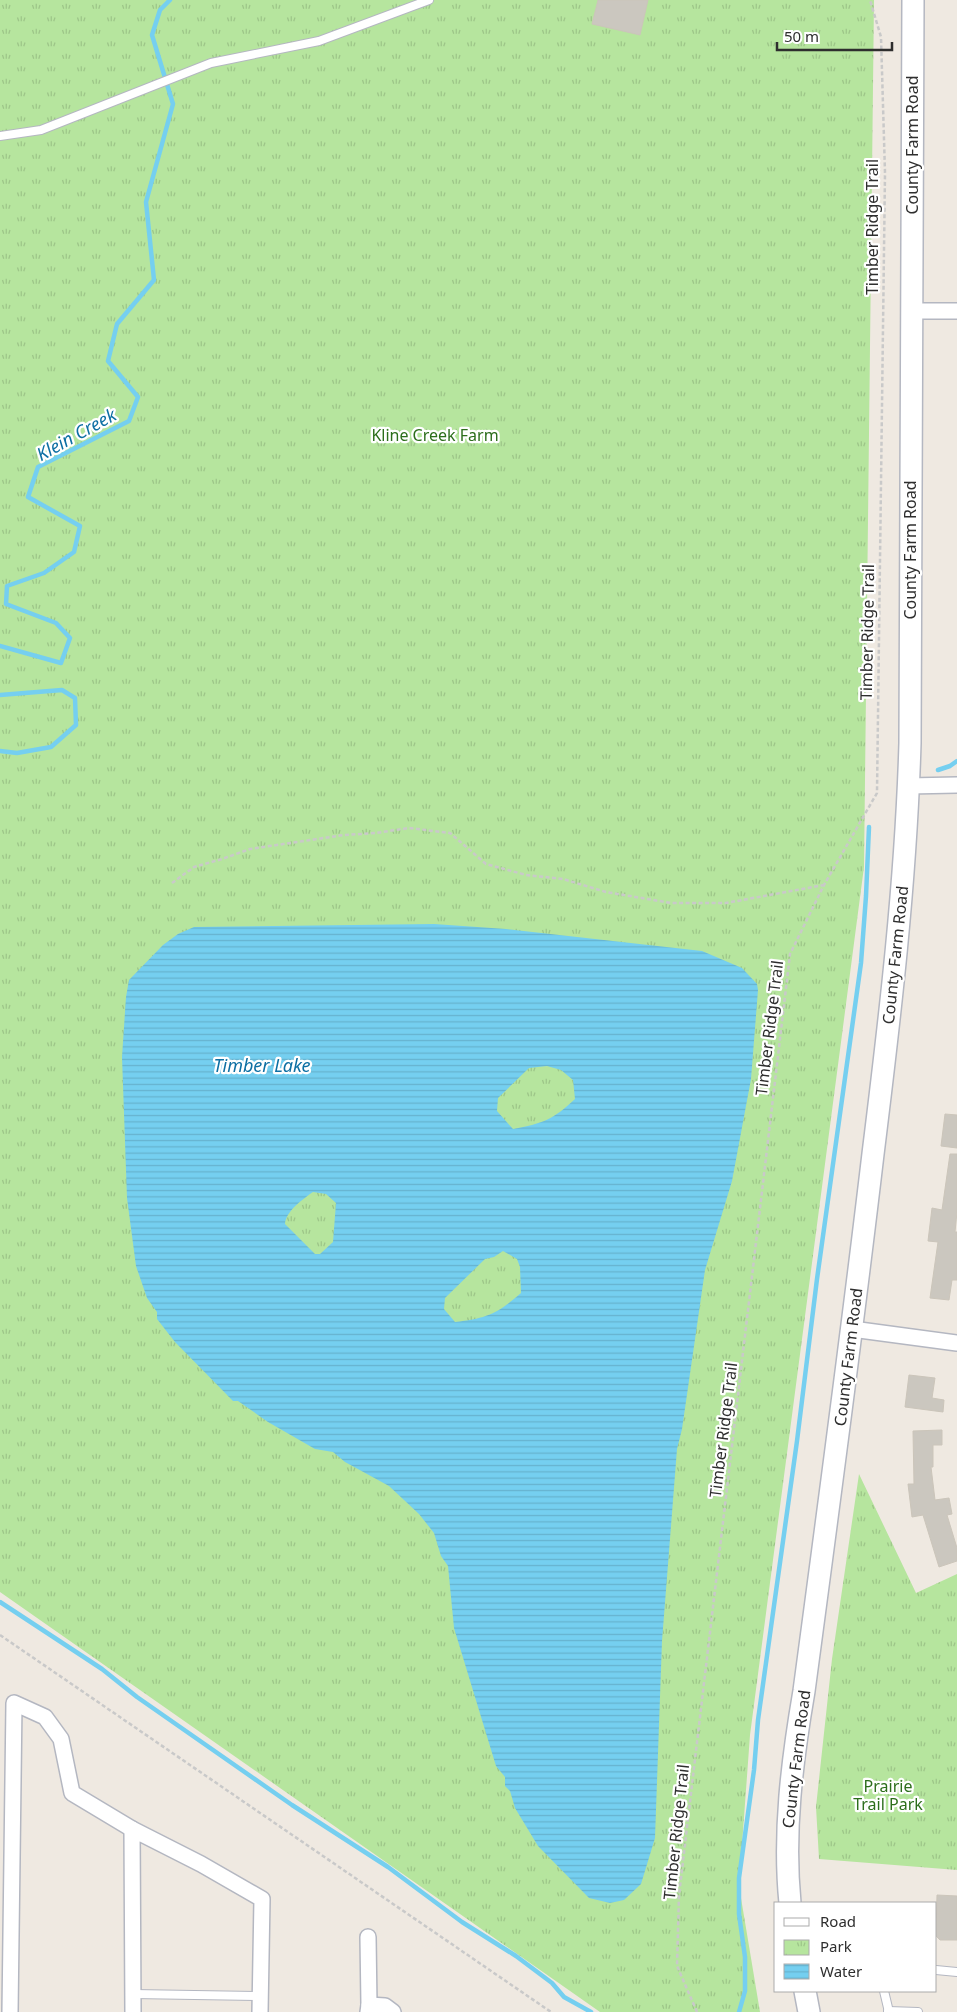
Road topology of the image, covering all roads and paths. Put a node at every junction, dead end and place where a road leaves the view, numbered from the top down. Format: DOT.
graph roads {
  1 [pos="429,0"];
  2 [pos="870,0"];
  3 [pos="913,0"];
  4 [pos="0,136"];
  5 [pos="911,311"];
  6 [pos="957,311"];
  7 [pos="957,785"];
  8 [pos="908,786"];
  9 [pos="172,883"];
  10 [pos="824,885"];
  11 [pos="852,1329"];
  12 [pos="957,1343"];
  13 [pos="0,1635"];
  14 [pos="132,1829"];
  15 [pos="790,1902"];
  16 [pos="368,1936"];
  17 [pos="937,1970"];
  18 [pos="957,1972"];
  19 [pos="805,1992"];
  20 [pos="884,1992"];
  21 [pos="133,1994"];
  22 [pos="260,1996"];
  23 [pos="368,2009"];
  24 [pos="888,2011"];
  25 [pos="10,2012"];
  26 [pos="133,2012"];
  27 [pos="260,2012"];
  28 [pos="393,2012"];
  29 [pos="552,2012"];
  30 [pos="697,2012"];
  31 [pos="809,2012"];
  32 [pos="918,2012"];
  1 -- 4 [label="lane"];
  2 -- 10 [label="path, Timber Ridge Trail"];
  3 -- 5 [label="main road, County Farm Road"];
  5 -- 6 [label="street"];
  5 -- 8 [label="main road, County Farm Road"];
  7 -- 8 [label="street"];
  8 -- 11 [label="main road, County Farm Road"];
  9 -- 10 [label="path"];
  10 -- 30 [label="path, Timber Ridge Trail"];
  11 -- 12 [label="street"];
  11 -- 15 [label="main road, County Farm Road"];
  13 -- 29 [label="path"];
  14 -- 21 [label="street"];
  14 -- 22 [label="street"];
  14 -- 25 [label="street"];
  16 -- 23 [label="street"];
  17 -- 18 [label="lane"];
  19 -- 31 [label="main road"];
  20 -- 24 [label="lane"];
  21 -- 22 [label="lane"];
  21 -- 26 [label="street"];
  22 -- 27 [label="street"];
  23 -- 28 [label="street"];
  24 -- 32 [label="lane"];
}
